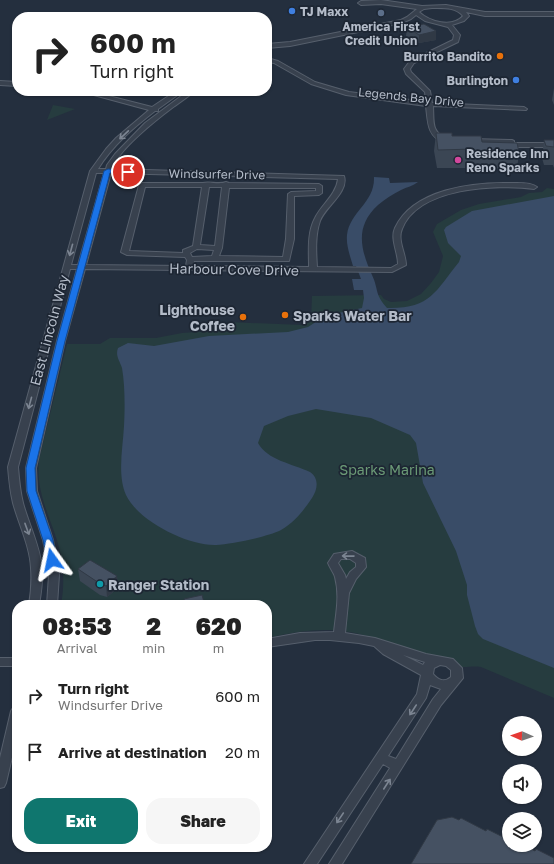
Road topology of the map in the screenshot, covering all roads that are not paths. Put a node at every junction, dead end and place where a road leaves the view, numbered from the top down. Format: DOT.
graph roads {
  1 [pos="437,0"];
  2 [pos="445,0"];
  3 [pos="423,8"];
  4 [pos="458,9"];
  5 [pos="417,13"];
  6 [pos="554,15"];
  7 [pos="461,21"];
  8 [pos="432,22"];
  9 [pos="439,23"];
  10 [pos="272,46"];
  11 [pos="272,49"];
  12 [pos="441,49"];
  13 [pos="278,53"];
  14 [pos="272,56"];
  15 [pos="272,61"];
  16 [pos="422,62"];
  17 [pos="412,66"];
  18 [pos="0,85"];
  19 [pos="12,85"];
  20 [pos="102,96"];
  21 [pos="115,96"];
  22 [pos="172,96"];
  23 [pos="185,96"];
  24 [pos="434,102"];
  25 [pos="523,107"];
  26 [pos="153,109"];
  27 [pos="164,111"];
  28 [pos="453,141"];
  29 [pos="532,144"];
  30 [pos="554,144"];
  31 [pos="93,171"];
  32 [pos="108,171"];
  33 [pos="217,174"];
  34 [pos="206,184"];
  35 [pos="216,184"];
  36 [pos="226,184"];
  37 [pos="291,185"];
  38 [pos="534,187"];
  39 [pos="291,194"];
  40 [pos="196,247"];
  41 [pos="218,248"];
  42 [pos="189,257"];
  43 [pos="215,258"];
  44 [pos="66,267"];
  45 [pos="82,267"];
  46 [pos="189,268"];
  47 [pos="313,270"];
  48 [pos="344,592"];
  49 [pos="35,600"];
  50 [pos="52,600"];
  51 [pos="339,635"];
  52 [pos="272,642"];
  53 [pos="378,644"];
  54 [pos="439,661"];
  55 [pos="0,662"];
  56 [pos="12,662"];
  57 [pos="427,673"];
  58 [pos="451,684"];
  59 [pos="12,732"];
  60 [pos="381,758"];
  61 [pos="398,766"];
  62 [pos="0,783"];
  63 [pos="310,864"];
  64 [pos="335,864"];
  1 -- 3 [label="street"];
  2 -- 4 [label="street"];
  3 -- 4 [label="street"];
  3 -- 5 [label="street"];
  3 -- 5 [label="street"];
  4 -- 6 [label="street"];
  4 -- 7 [label="street"];
  5 -- 8 [label="street"];
  5 -- 10 [label="street"];
  6 -- 7 [label="street"];
  7 -- 9 [label="street"];
  7 -- 16 [label="street"];
  8 -- 9 [label="street"];
  8 -- 13 [label="street"];
  9 -- 12 [label="street"];
  11 -- 13 [label="street, Legends Bay Drive"];
  12 -- 16 [label="street"];
  12 -- 17 [label="street"];
  13 -- 14 [label="street"];
  13 -- 24 [label="street, Legends Bay Drive"];
  15 -- 24 [label="street, Legends Bay Drive"];
  16 -- 17 [label="street"];
  17 -- 24 [label="street"];
  18 -- 19 [label="street"];
  20 -- 26 [label="street"];
  21 -- 26 [label="street"];
  22 -- 26 [label="street, East Lincoln Way"];
  23 -- 27 [label="street, East Lincoln Way"];
  24 -- 25 [label="street, Legends Bay Drive"];
  24 -- 28 [label="street"];
  26 -- 27 [label="street"];
  26 -- 31 [label="street, East Lincoln Way, one-way"];
  27 -- 32 [label="street, East Lincoln Way"];
  29 -- 29 [label="street"];
  29 -- 30 [label="street"];
  31 -- 32 [label="street, Windsurfer Drive"];
  31 -- 44 [label="street, East Lincoln Way, one-way"];
  32 -- 33 [label="street, Windsurfer Drive"];
  32 -- 45 [label="street, East Lincoln Way"];
  33 -- 35 [label="street"];
  33 -- 47 [label="street, Windsurfer Drive"];
  34 -- 35 [label="street"];
  34 -- 40 [label="street"];
  34 -- 42 [label="street"];
  35 -- 36 [label="street"];
  36 -- 37 [label="street"];
  36 -- 41 [label="street"];
  37 -- 39 [label="street"];
  37 -- 39 [label="street"];
  38 -- 47 [label="street, Harbour Cove Drive"];
  39 -- 43 [label="street"];
  40 -- 41 [label="street"];
  40 -- 42 [label="street"];
  41 -- 43 [label="street"];
  42 -- 43 [label="street"];
  42 -- 46 [label="street"];
  44 -- 45 [label="street, Harbour Cove Drive"];
  44 -- 49 [label="street, East Lincoln Way, one-way"];
  45 -- 46 [label="street, Harbour Cove Drive"];
  45 -- 50 [label="street, East Lincoln Way"];
  46 -- 47 [label="street, Harbour Cove Drive"];
  48 -- 51 [label="street"];
  51 -- 52 [label="street"];
  51 -- 53 [label="street"];
  53 -- 54 [label="street"];
  53 -- 57 [label="street"];
  54 -- 57 [label="street"];
  54 -- 58 [label="street"];
  55 -- 56 [label="street"];
  57 -- 58 [label="street"];
  57 -- 60 [label="street, one-way"];
  58 -- 61 [label="street"];
  59 -- 62 [label="street"];
  60 -- 61 [label="street"];
  60 -- 63 [label="street, one-way"];
  64 -- 61 [label="street, one-way"];
}
